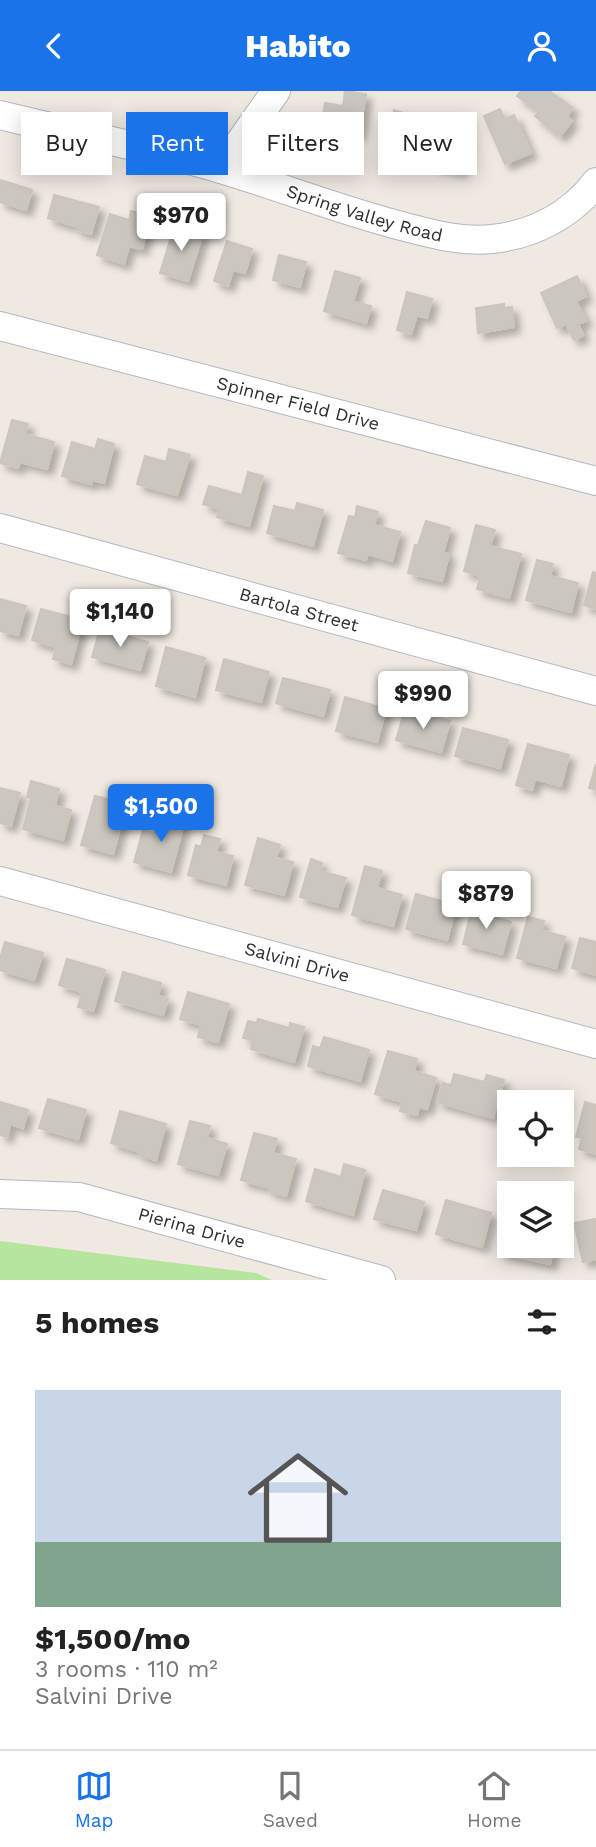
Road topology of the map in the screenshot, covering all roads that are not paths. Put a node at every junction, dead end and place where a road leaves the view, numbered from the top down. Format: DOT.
graph roads {
  1 [pos="276,91"];
  2 [pos="0,115"];
  3 [pos="126,146"];
  4 [pos="228,159"];
  5 [pos="228,171"];
  6 [pos="596,182"];
  7 [pos="0,326"];
  8 [pos="596,481"];
  9 [pos="0,528"];
  10 [pos="596,691"];
  11 [pos="0,881"];
  12 [pos="596,1044"];
  13 [pos="0,1194"];
  14 [pos="381,1280"];
  1 -- 4 [label="street"];
  2 -- 3 [label="street, Spring Valley Road"];
  5 -- 6 [label="street, Spring Valley Road"];
  7 -- 8 [label="street, Spinner Field Drive"];
  9 -- 10 [label="street, Bartola Street"];
  11 -- 12 [label="street, Salvini Drive"];
  13 -- 14 [label="street, Pierina Drive"];
}
